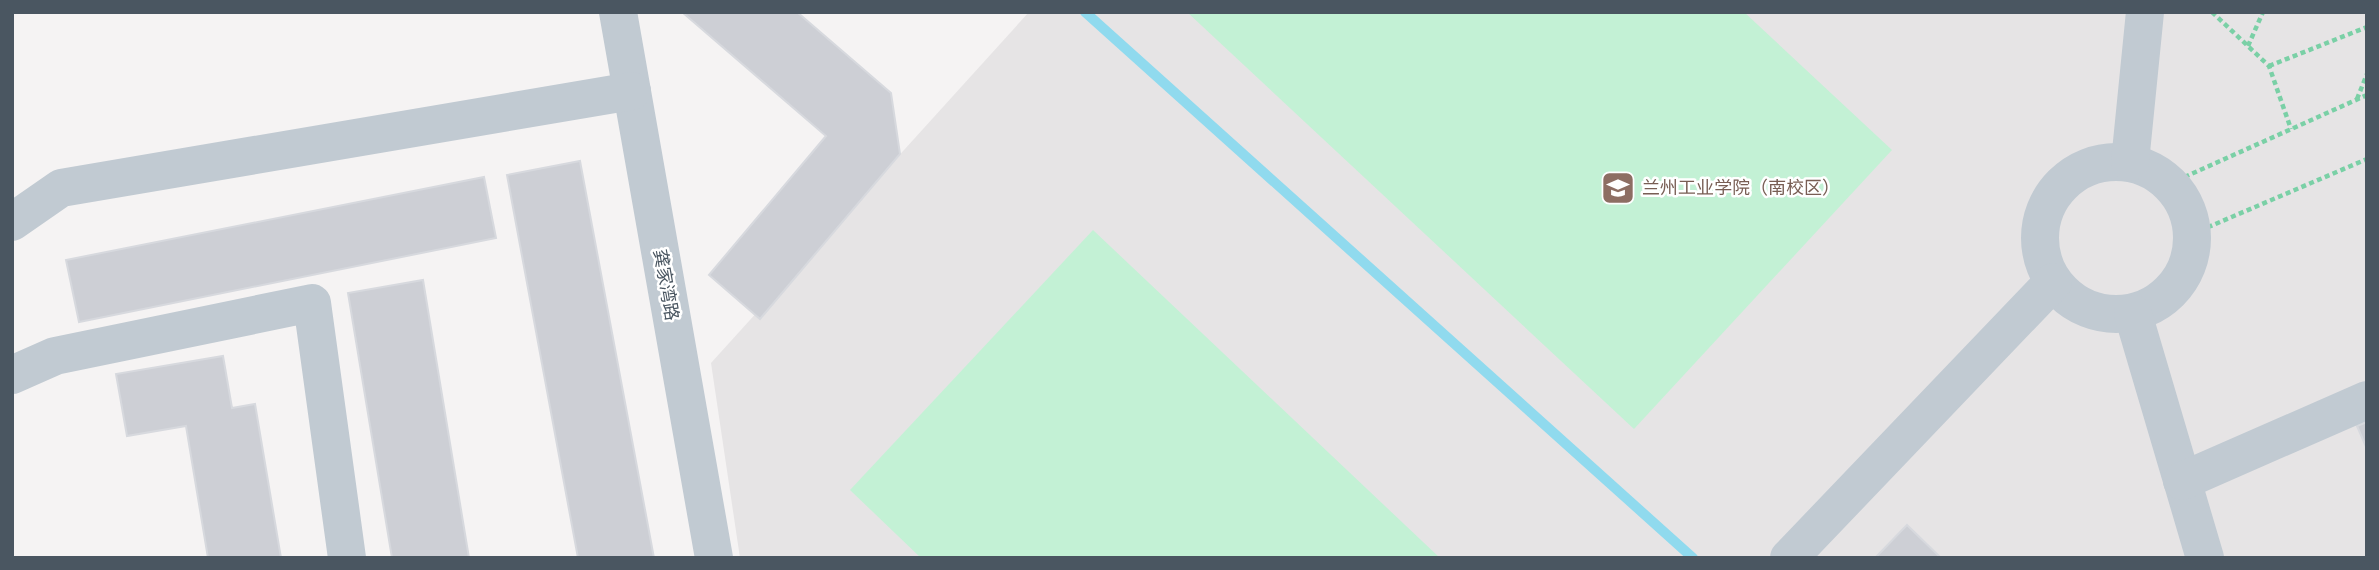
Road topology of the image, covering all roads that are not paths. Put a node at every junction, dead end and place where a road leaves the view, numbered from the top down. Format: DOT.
graph roads {
  1 [pos="618,12"];
  2 [pos="2144,12"];
  3 [pos="632,91"];
  4 [pos="2130,162"];
  5 [pos="12,222"];
  6 [pos="2053,282"];
  7 [pos="2133,313"];
  8 [pos="12,375"];
  9 [pos="2367,400"];
  10 [pos="2182,481"];
  11 [pos="346,558"];
  12 [pos="714,558"];
  13 [pos="1789,558"];
  14 [pos="2205,558"];
  1 -- 3 [label="street, 龚家湾路"];
  2 -- 4 [label="street"];
  3 -- 5 [label="street"];
  3 -- 12 [label="street, 龚家湾路"];
  4 -- 6 [label="street"];
  4 -- 7 [label="street"];
  6 -- 7 [label="street"];
  6 -- 13 [label="street"];
  7 -- 10 [label="street"];
  8 -- 11 [label="street"];
  9 -- 10 [label="street"];
  10 -- 14 [label="street"];
}
